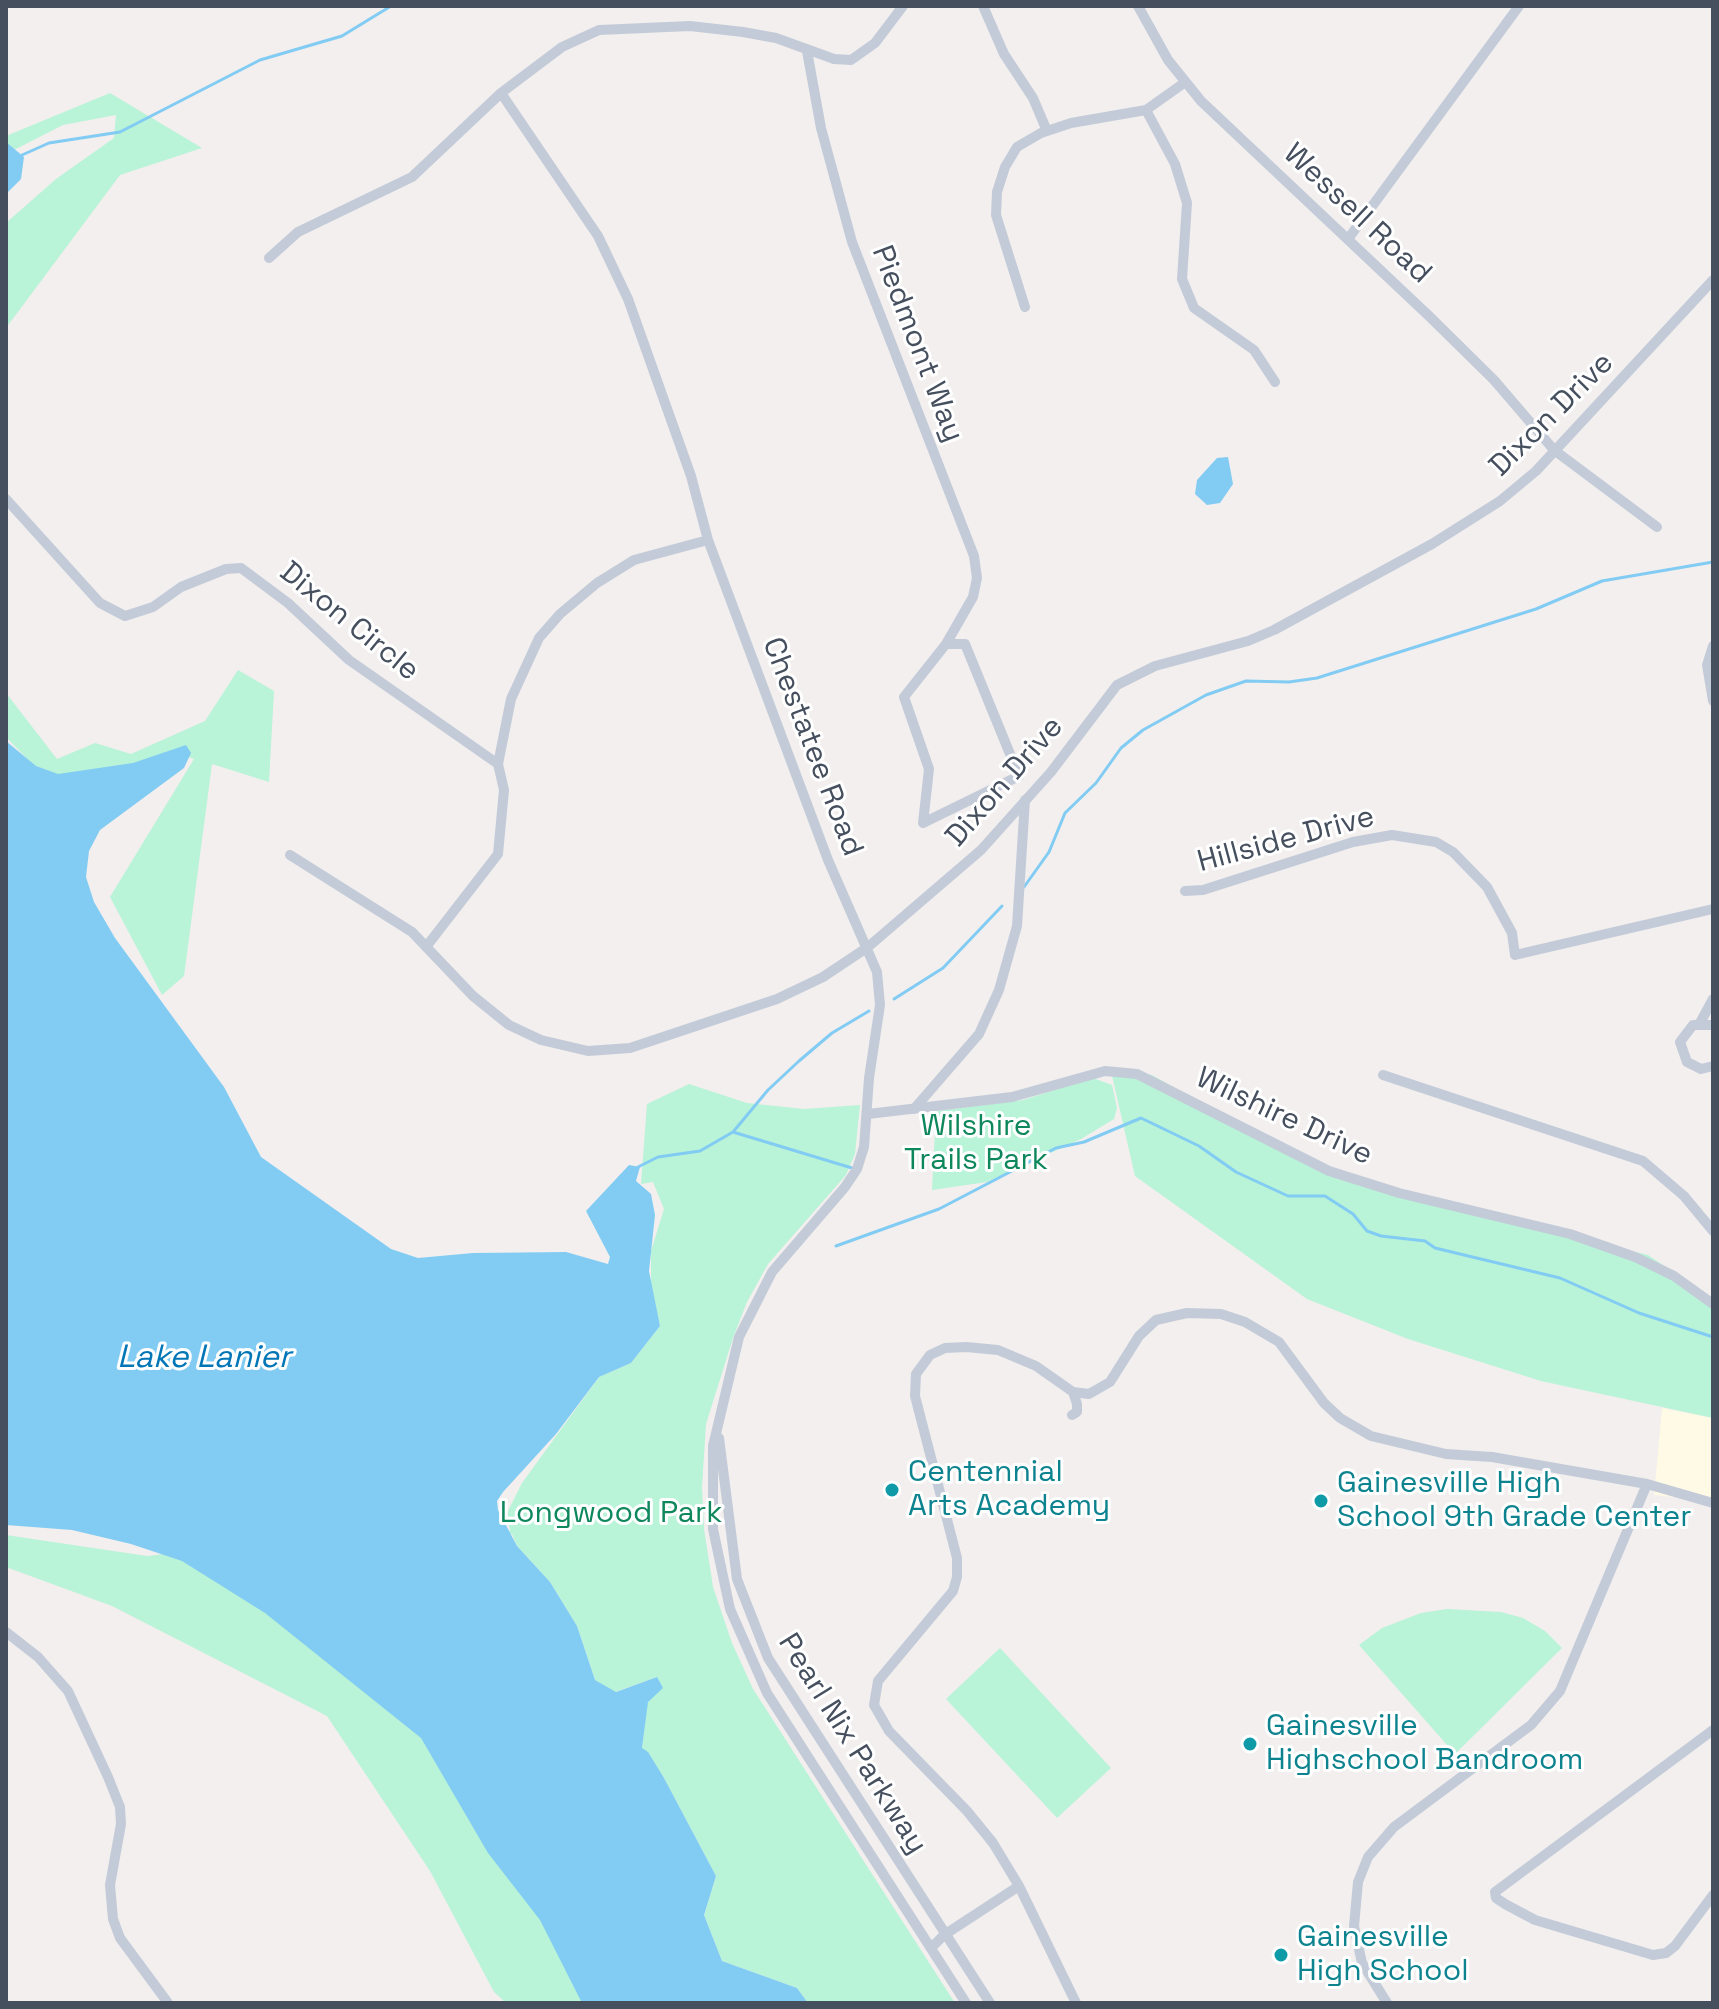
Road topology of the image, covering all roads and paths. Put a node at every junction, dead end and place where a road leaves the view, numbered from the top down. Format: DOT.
graph roads {
  1 [pos="903,6"];
  2 [pos="983,6"];
  3 [pos="1138,6"];
  4 [pos="1519,6"];
  5 [pos="807,51"];
  6 [pos="1184,83"];
  7 [pos="501,93"];
  8 [pos="1146,110"];
  9 [pos="1047,131"];
  10 [pos="1348,239"];
  11 [pos="269,258"];
  12 [pos="1713,280"];
  13 [pos="1025,307"];
  14 [pos="1275,382"];
  15 [pos="1554,450"];
  16 [pos="6,499"];
  17 [pos="1657,527"];
  18 [pos="708,540"];
  19 [pos="946,644"];
  20 [pos="1713,646"];
  21 [pos="1713,701"];
  22 [pos="498,764"];
  23 [pos="1025,800"];
  24 [pos="290,855"];
  25 [pos="1185,891"];
  26 [pos="1713,909"];
  27 [pos="426,947"];
  28 [pos="868,947"];
  29 [pos="1713,999"];
  30 [pos="1700,1023"];
  31 [pos="1713,1025"];
  32 [pos="1713,1066"];
  33 [pos="1383,1075"];
  34 [pos="914,1109"];
  35 [pos="868,1114"];
  36 [pos="1713,1231"];
  37 [pos="1713,1304"];
  38 [pos="1073,1392"];
  39 [pos="1072,1415"];
  40 [pos="717,1420"];
  41 [pos="1647,1484"];
  42 [pos="1713,1503"];
  43 [pos="6,1632"];
  44 [pos="1713,1730"];
  45 [pos="1019,1886"];
  46 [pos="1711,1900"];
  47 [pos="944,1935"];
  48 [pos="931,1948"];
  49 [pos="168,2003"];
  50 [pos="966,2003"];
  51 [pos="990,2003"];
  52 [pos="1076,2003"];
  53 [pos="1387,2003"];
  1 -- 5 [label="street"];
  2 -- 9 [label="street"];
  3 -- 6 [label="street, Wessell Road"];
  4 -- 10 [label="street"];
  5 -- 7 [label="street"];
  5 -- 19 [label="street, Piedmont Way"];
  6 -- 8 [label="street"];
  6 -- 10 [label="street, Wessell Road"];
  7 -- 11 [label="street"];
  7 -- 18 [label="street, Chestatee Road"];
  8 -- 9 [label="street"];
  8 -- 14 [label="street"];
  9 -- 13 [label="street"];
  10 -- 15 [label="street, Wessell Road"];
  12 -- 15 [label="street, Dixon Drive"];
  15 -- 17 [label="street, Wessell Road"];
  15 -- 23 [label="street, Dixon Drive"];
  16 -- 22 [label="street, Dixon Circle"];
  18 -- 22 [label="street"];
  18 -- 28 [label="street, Chestatee Road"];
  19 -- 19 [label="street, Piedmont Way"];
  20 -- 21 [label="street"];
  22 -- 27 [label="street"];
  23 -- 28 [label="street, Dixon Drive"];
  23 -- 34 [label="street"];
  24 -- 27 [label="street, Dixon Drive"];
  25 -- 26 [label="street, Hillside Drive"];
  27 -- 28 [label="street, Dixon Drive"];
  28 -- 35 [label="street, Chestatee Road"];
  29 -- 30 [label="street"];
  30 -- 31 [label="street"];
  30 -- 32 [label="street"];
  33 -- 36 [label="street"];
  34 -- 35 [label="street, Wilshire Drive"];
  34 -- 37 [label="street, Wilshire Drive"];
  35 -- 40 [label="street, Chestatee Road"];
  38 -- 39 [label="street"];
  38 -- 41 [label="street"];
  38 -- 45 [label="street"];
  40 -- 47 [label="street, Pearl Nix Parkway"];
  40 -- 48 [label="street, Pearl Nix Parkway"];
  41 -- 42 [label="street"];
  41 -- 53 [label="street"];
  43 -- 49 [label="street"];
  44 -- 46 [label="street"];
  45 -- 47 [label="street"];
  45 -- 52 [label="street"];
  47 -- 48 [label="street"];
  47 -- 51 [label="street, Pearl Nix Parkway"];
  48 -- 50 [label="street, Pearl Nix Parkway"];
}
